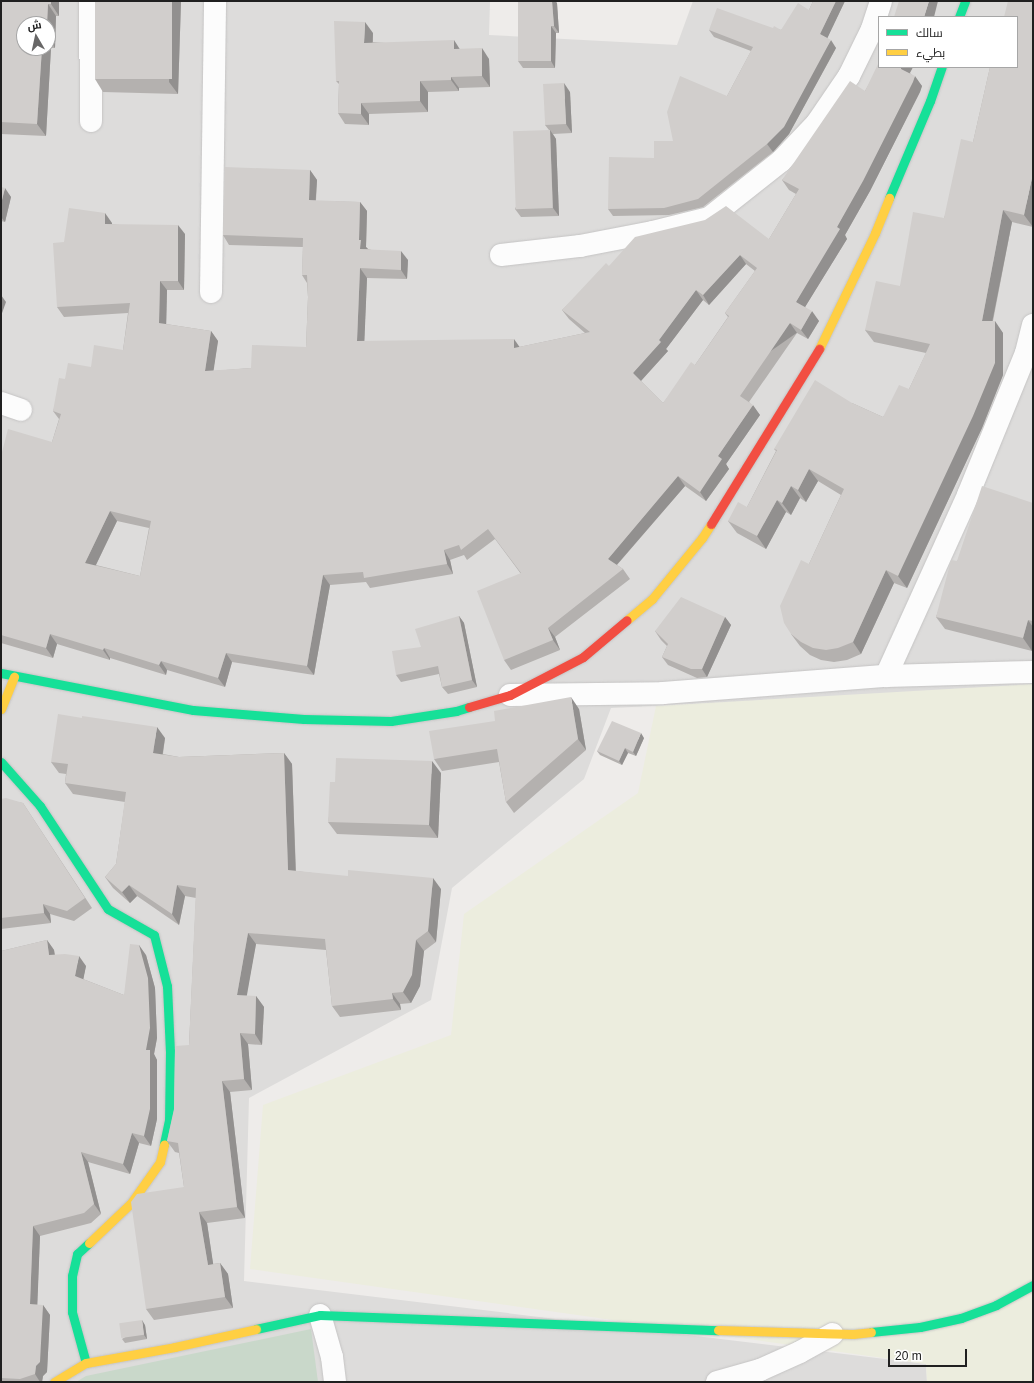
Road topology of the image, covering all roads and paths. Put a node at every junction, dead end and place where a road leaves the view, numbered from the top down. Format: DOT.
graph roads {
  1 [pos="90,1"];
  2 [pos="215,1"];
  3 [pos="881,1"];
  4 [pos="965,1"];
  5 [pos="959,16"];
  6 [pos="942,68"];
  7 [pos="91,121"];
  8 [pos="501,255"];
  9 [pos="211,292"];
  10 [pos="1033,325"];
  11 [pos="1033,672"];
  12 [pos="1,673"];
  13 [pos="14,676"];
  14 [pos="886,676"];
  15 [pos="510,695"];
  16 [pos="1,709"];
  17 [pos="1,762"];
  18 [pos="1033,1285"];
  19 [pos="320,1315"];
  20 [pos="832,1334"];
  21 [pos="86,1363"];
  22 [pos="760,1376"];
  23 [pos="54,1382"];
  24 [pos="335,1382"];
  25 [pos="717,1382"];
  1 -- 7 [label="street"];
  2 -- 9 [label="street"];
  3 -- 8 [label="street"];
  4 -- 5 [label="street"];
  6 -- 15 [label="street"];
  10 -- 14 [label="street"];
  11 -- 14 [label="street"];
  12 -- 13 [label="street"];
  13 -- 15 [label="street"];
  13 -- 16 [label="street"];
  14 -- 15 [label="street"];
  17 -- 21 [label="street"];
  18 -- 20 [label="street"];
  19 -- 20 [label="street"];
  19 -- 21 [label="street"];
  19 -- 24 [label="street"];
  20 -- 22 [label="street"];
  21 -- 23 [label="street"];
  22 -- 25 [label="street"];
}
